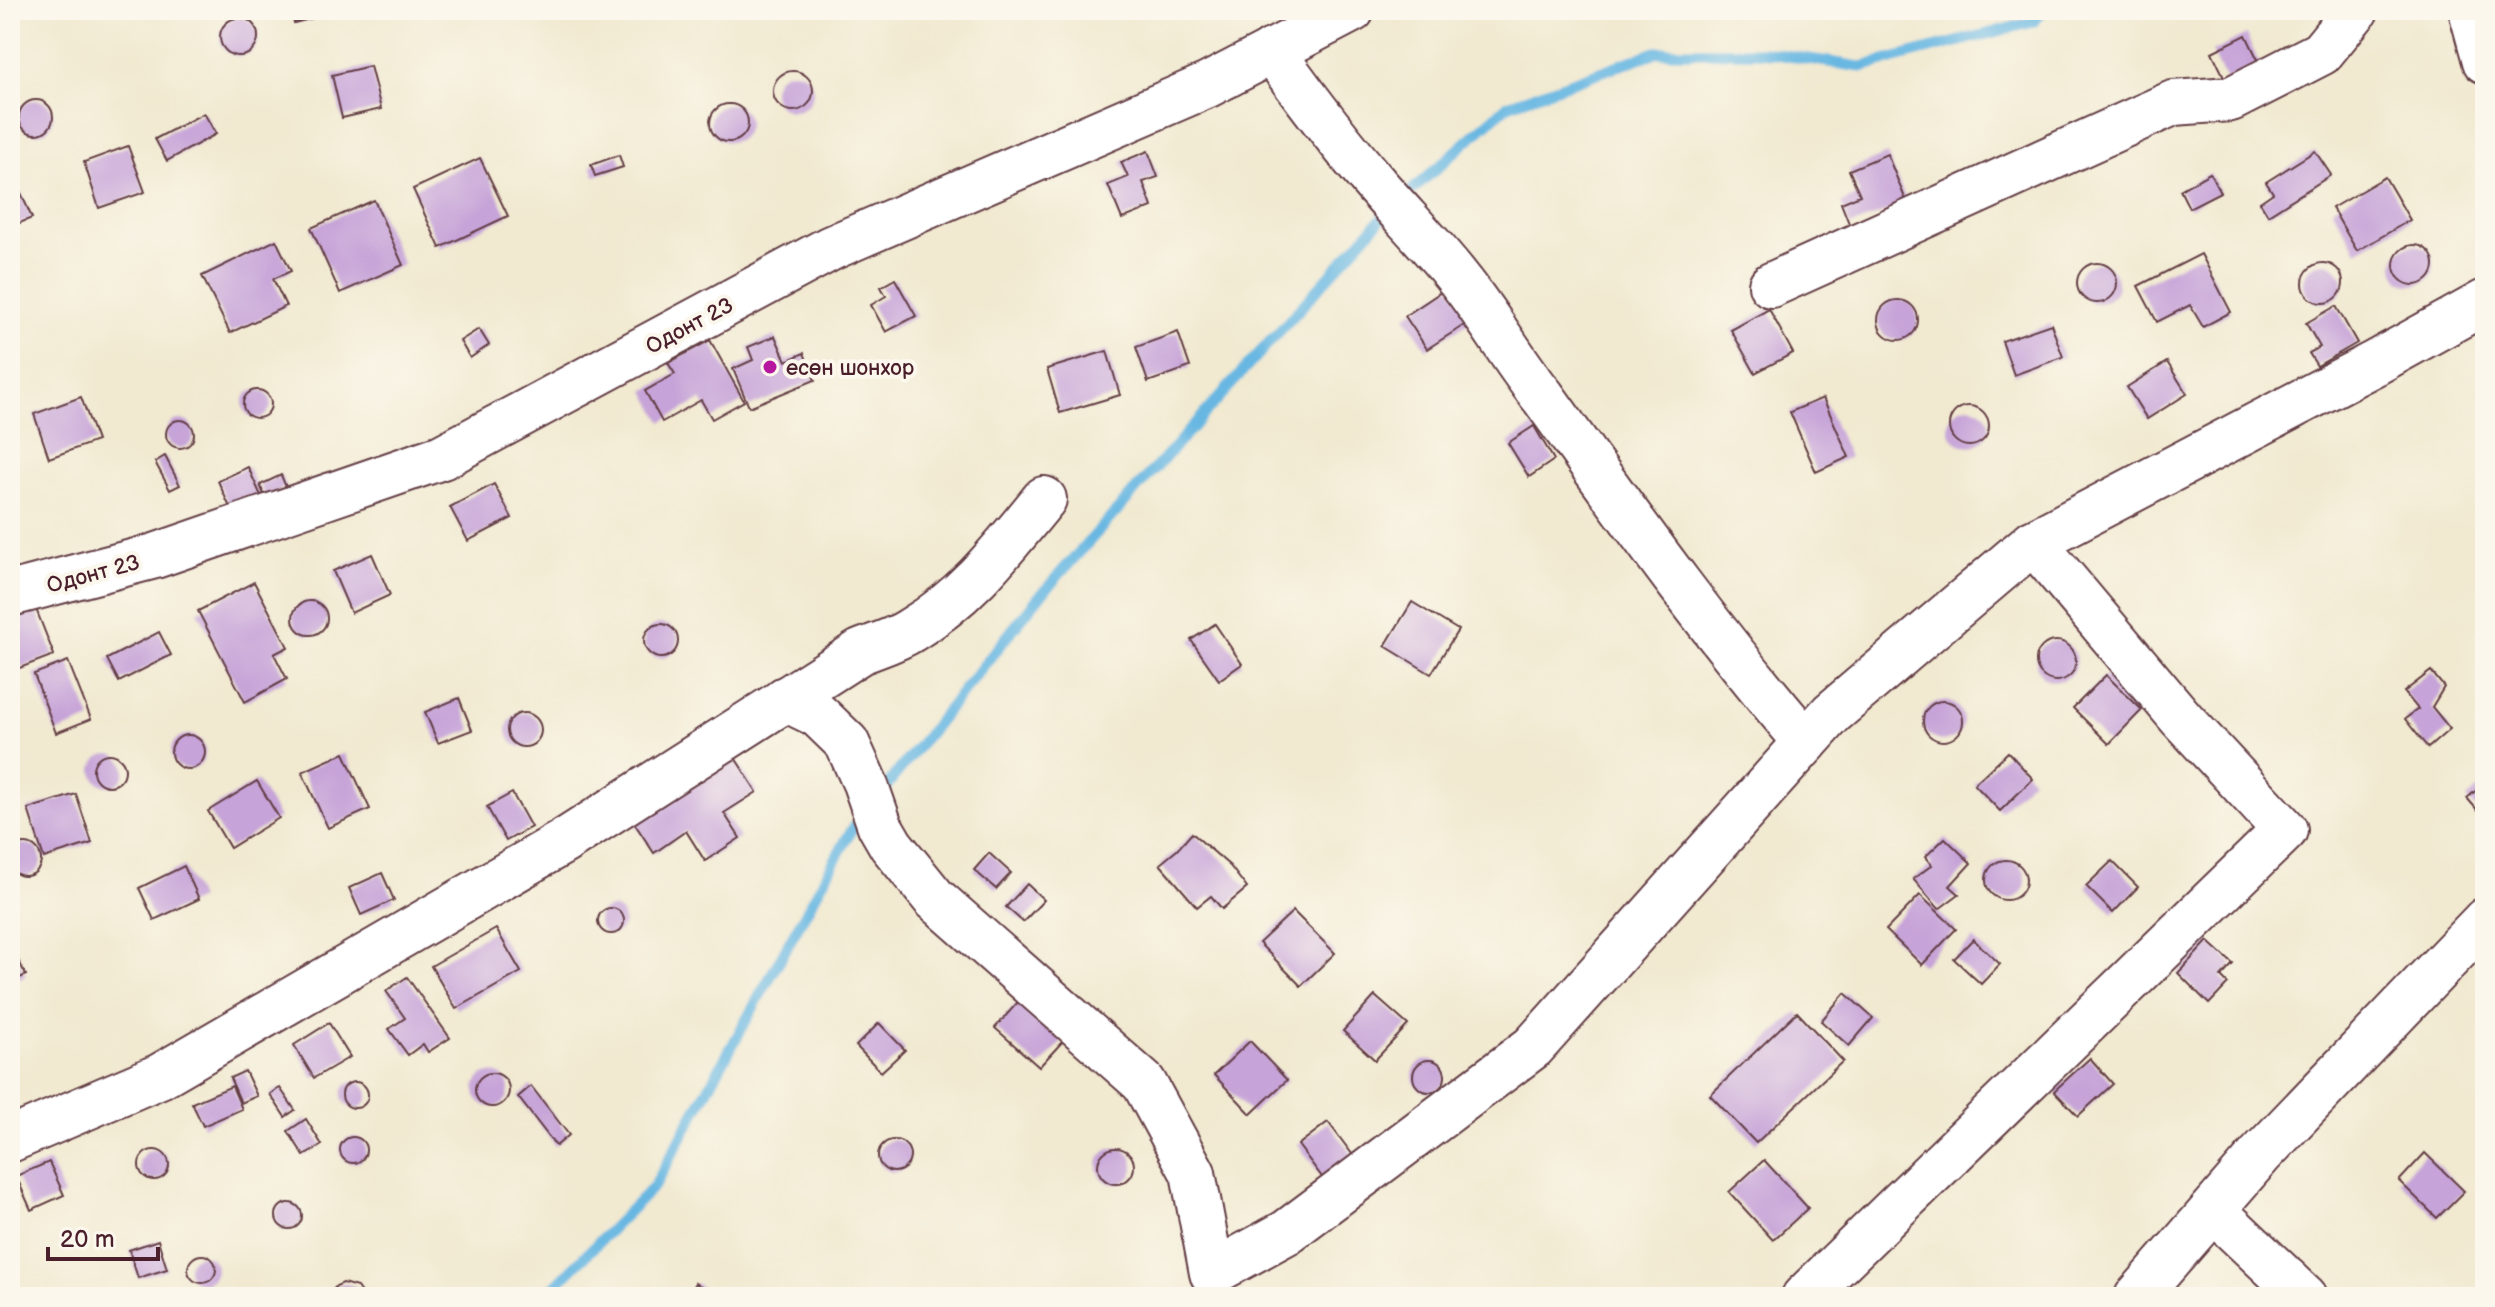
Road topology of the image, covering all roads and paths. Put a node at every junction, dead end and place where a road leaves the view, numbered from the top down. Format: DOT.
graph roads {
  1 [pos="1352,10"];
  2 [pos="2356,10"];
  3 [pos="2471,10"];
  4 [pos="1272,51"];
  5 [pos="2485,61"];
  6 [pos="1771,285"];
  7 [pos="2485,302"];
  8 [pos="1044,499"];
  9 [pos="2033,542"];
  10 [pos="10,594"];
  11 [pos="785,699"];
  12 [pos="1806,742"];
  13 [pos="2485,920"];
  14 [pos="10,1140"];
  15 [pos="2213,1210"];
  16 [pos="1226,1285"];
  17 [pos="1804,1297"];
  18 [pos="2137,1297"];
  19 [pos="2305,1297"];
  1 -- 4 [label="street, Одонт 23"];
  2 -- 6 [label="street"];
  3 -- 5 [label="street"];
  4 -- 10 [label="street, Одонт 23"];
  4 -- 12 [label="street"];
  7 -- 9 [label="street"];
  8 -- 11 [label="street"];
  9 -- 12 [label="street"];
  9 -- 17 [label="street"];
  11 -- 14 [label="street"];
  11 -- 16 [label="street"];
  12 -- 16 [label="street"];
  13 -- 15 [label="street"];
  15 -- 18 [label="street"];
  15 -- 19 [label="street"];
}
